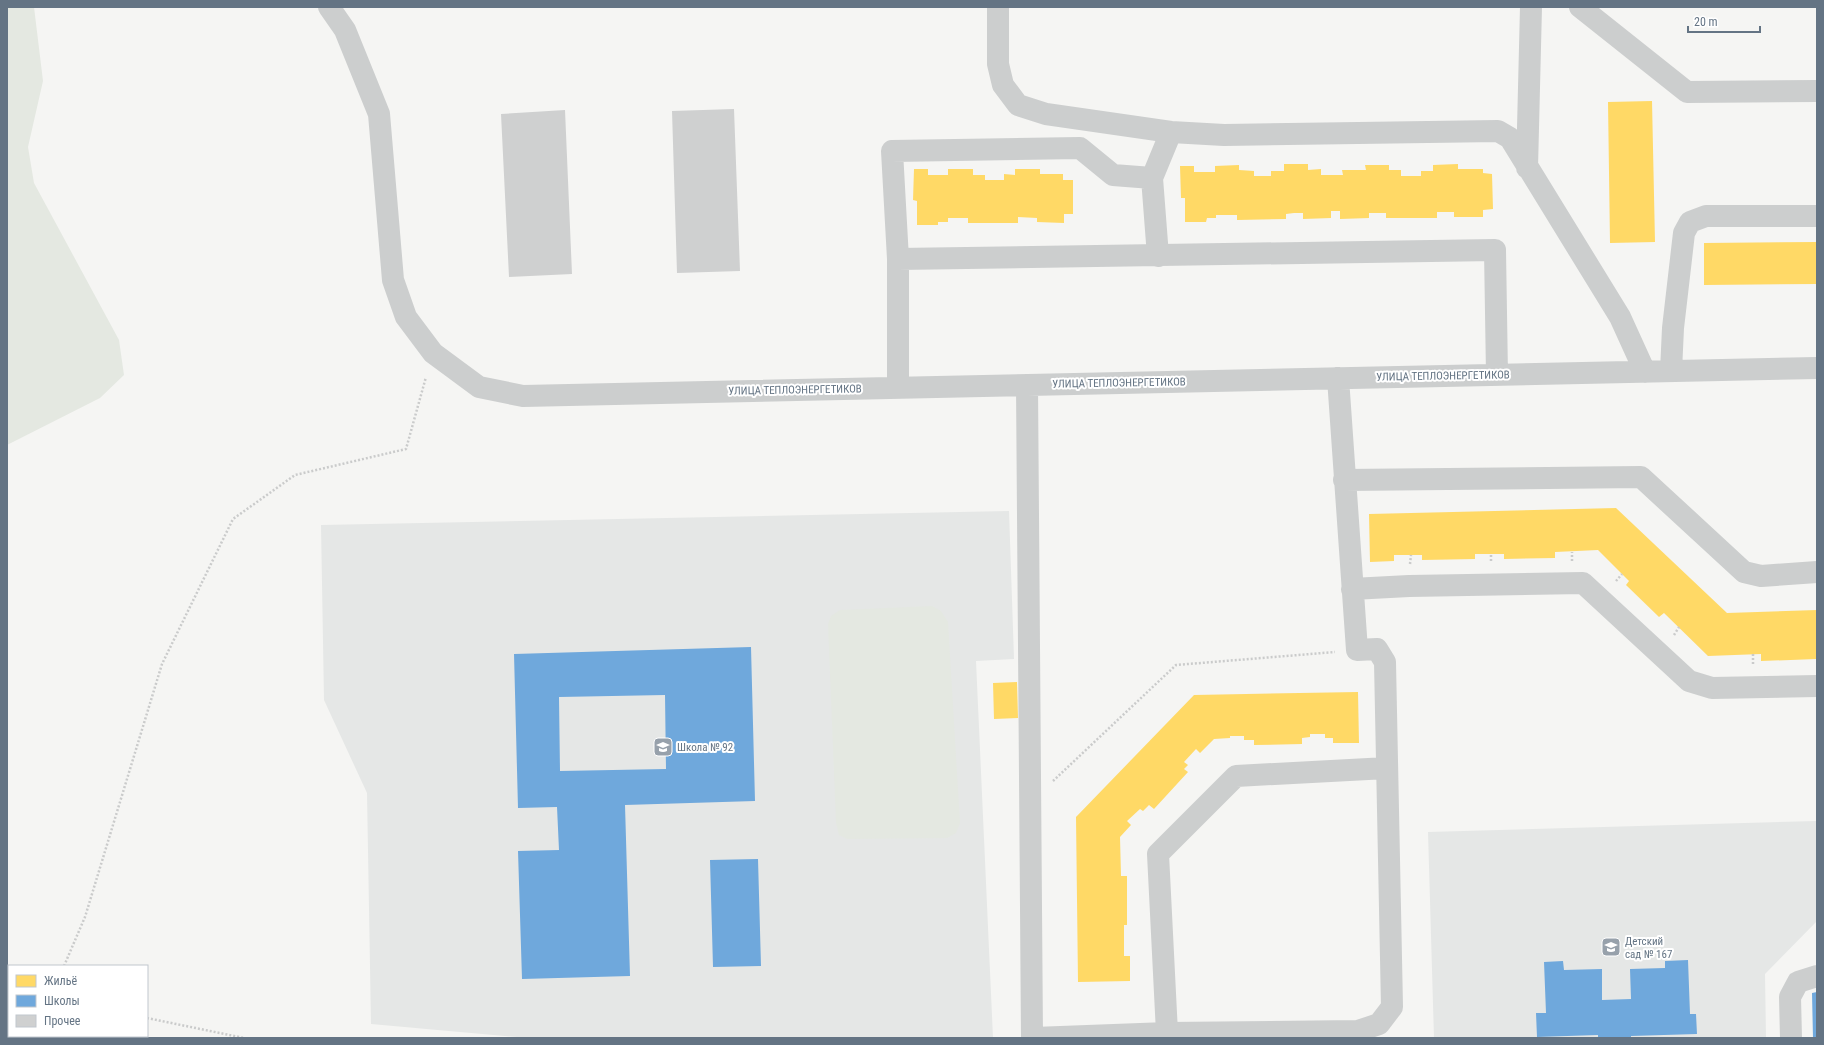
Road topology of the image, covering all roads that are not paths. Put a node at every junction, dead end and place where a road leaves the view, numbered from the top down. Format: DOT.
graph roads {
  1 [pos="329,7"];
  2 [pos="998,7"];
  3 [pos="1531,7"];
  4 [pos="1580,7"];
  5 [pos="1817,91"];
  6 [pos="1171,132"];
  7 [pos="1527,168"];
  8 [pos="1152,178"];
  9 [pos="1817,216"];
  10 [pos="1158,256"];
  11 [pos="898,259"];
  12 [pos="1817,368"];
  13 [pos="1671,371"];
  14 [pos="1645,372"];
  15 [pos="1497,375"];
  16 [pos="1338,378"];
  17 [pos="1027,385"];
  18 [pos="898,388"];
  19 [pos="1344,480"];
  20 [pos="1817,572"];
  21 [pos="1352,589"];
  22 [pos="1817,686"];
  23 [pos="1387,768"];
  24 [pos="1817,976"];
  25 [pos="1167,1033"];
  26 [pos="1033,1038"];
  27 [pos="1791,1038"];
  1 -- 18 [label="street, УЛИЦА ТЕПЛОЭНЕРГЕТИКОВ"];
  2 -- 6 [label="street"];
  3 -- 7 [label="street"];
  4 -- 5 [label="street"];
  6 -- 7 [label="street"];
  6 -- 8 [label="street"];
  7 -- 14 [label="street"];
  8 -- 10 [label="street"];
  8 -- 11 [label="street"];
  9 -- 13 [label="street"];
  10 -- 11 [label="street"];
  10 -- 15 [label="street"];
  11 -- 18 [label="street"];
  12 -- 13 [label="street, УЛИЦА ТЕПЛОЭНЕРГЕТИКОВ"];
  13 -- 14 [label="street, УЛИЦА ТЕПЛОЭНЕРГЕТИКОВ"];
  14 -- 15 [label="street, УЛИЦА ТЕПЛОЭНЕРГЕТИКОВ"];
  15 -- 16 [label="street, УЛИЦА ТЕПЛОЭНЕРГЕТИКОВ"];
  16 -- 17 [label="street, УЛИЦА ТЕПЛОЭНЕРГЕТИКОВ"];
  16 -- 19 [label="street"];
  17 -- 18 [label="street, УЛИЦА ТЕПЛОЭНЕРГЕТИКОВ"];
  17 -- 26 [label="street"];
  19 -- 20 [label="street"];
  19 -- 21 [label="street"];
  21 -- 22 [label="street"];
  21 -- 23 [label="street"];
  23 -- 25 [label="street"];
  23 -- 25 [label="street"];
  24 -- 27 [label="street"];
  25 -- 26 [label="street"];
}
